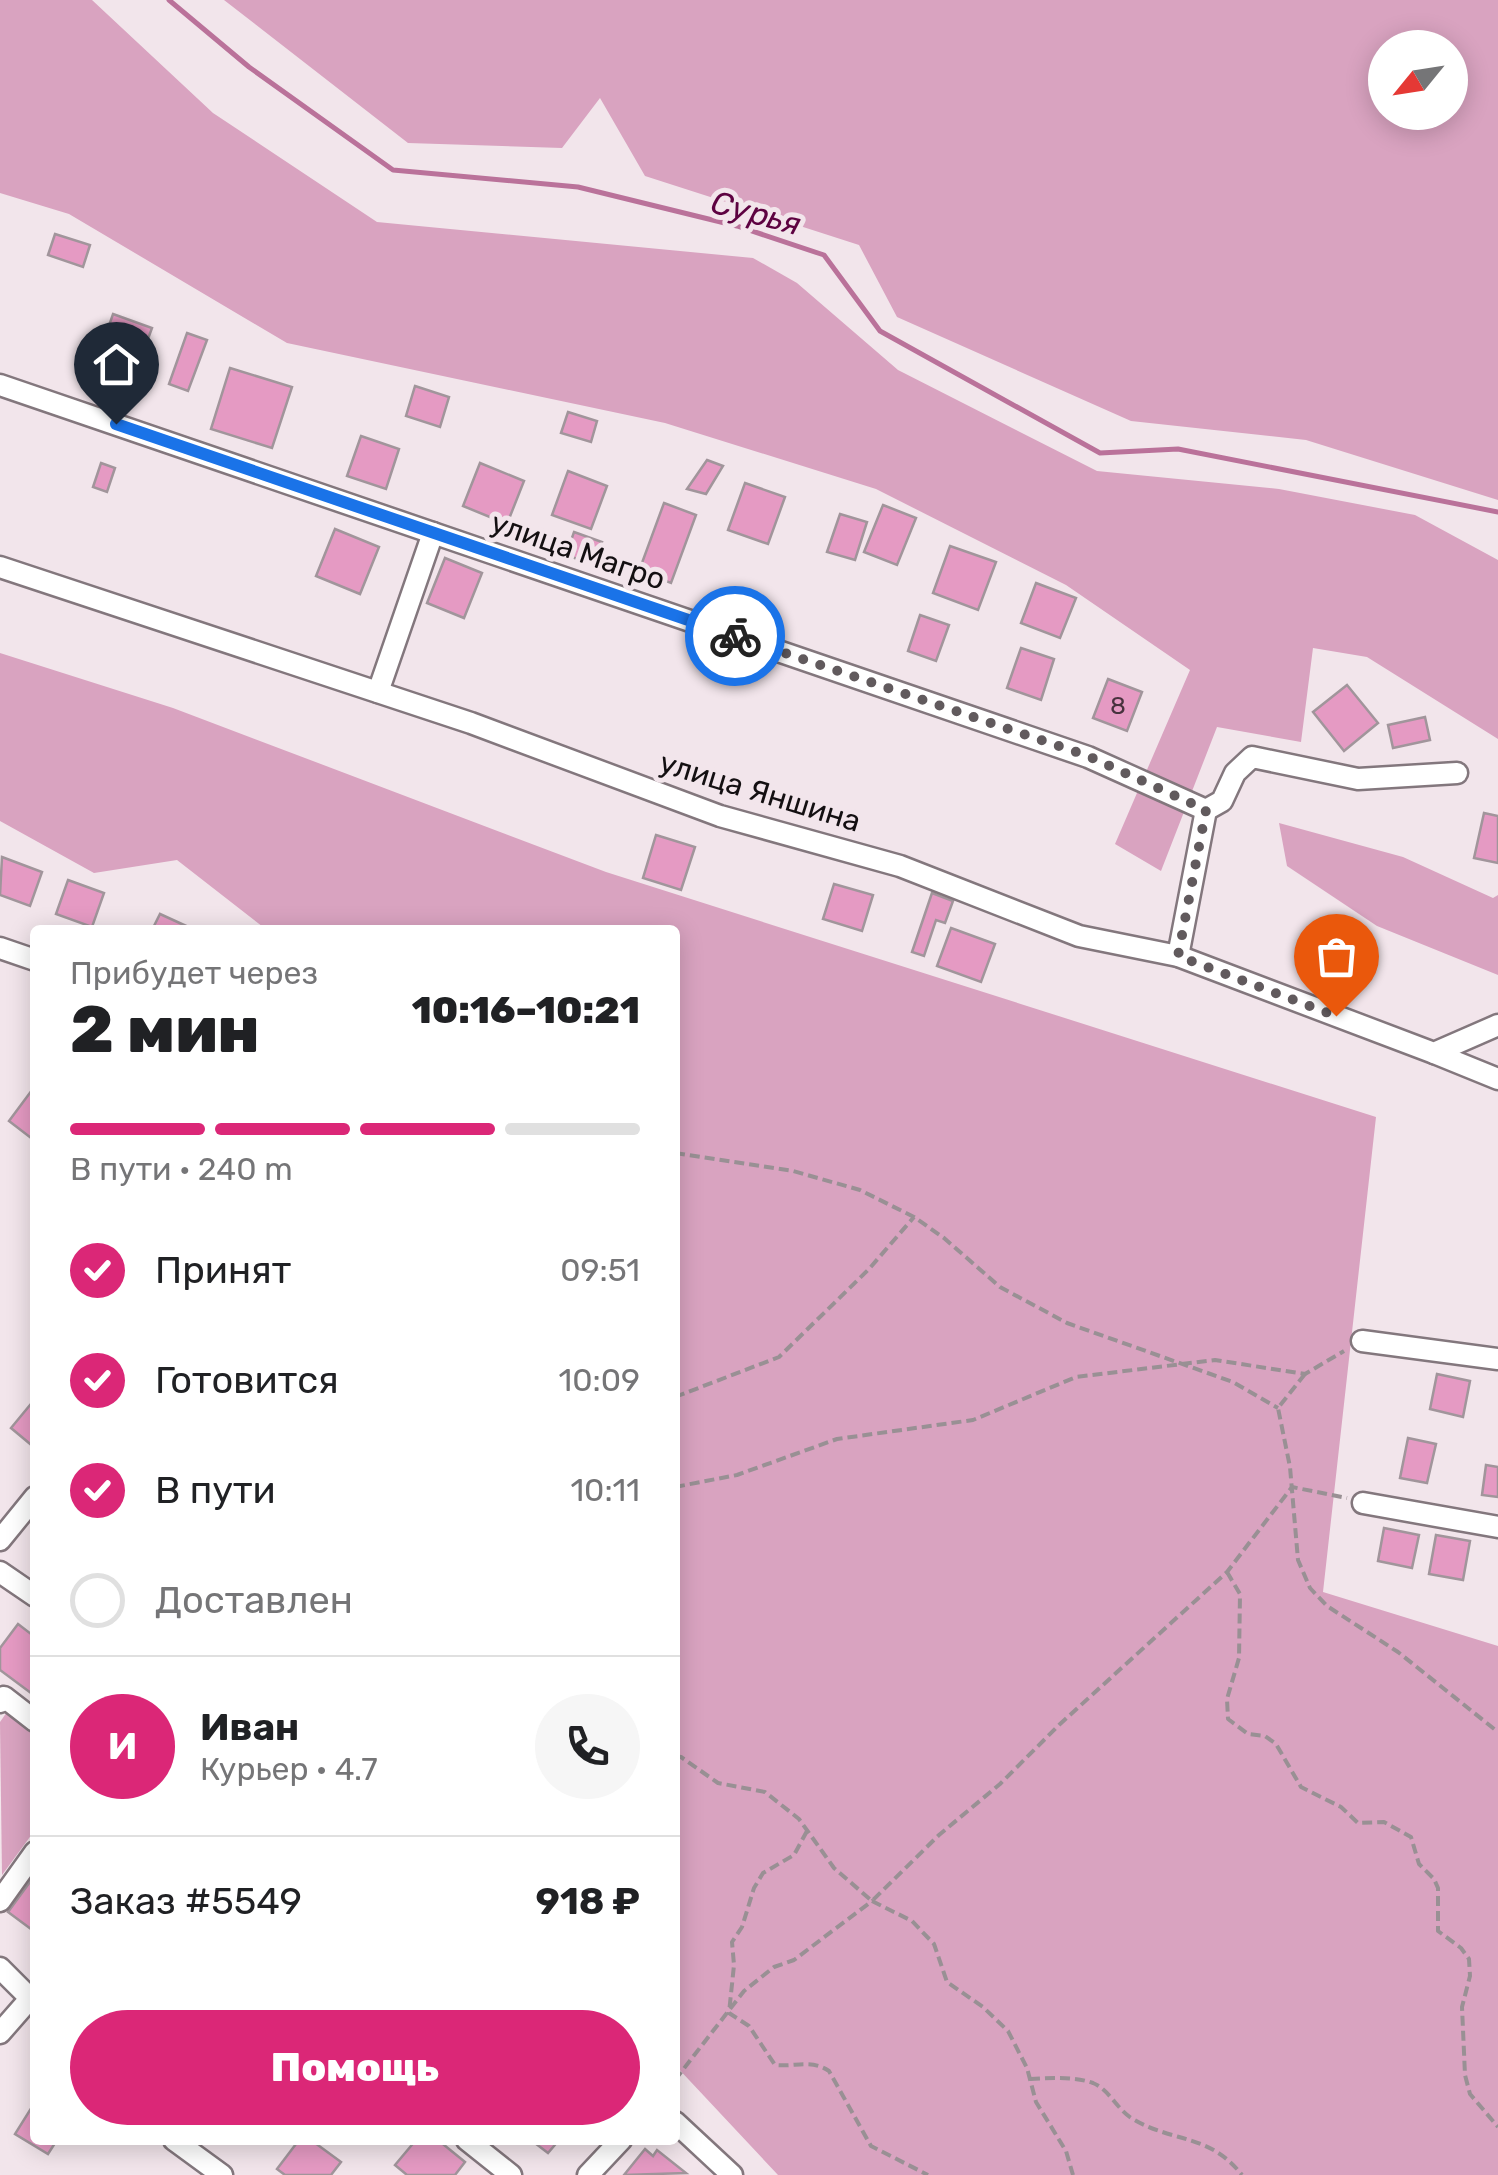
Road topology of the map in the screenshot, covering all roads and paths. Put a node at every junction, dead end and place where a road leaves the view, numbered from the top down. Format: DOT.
graph roads {
  1 [pos="0,385"];
  2 [pos="433,533"];
  3 [pos="0,567"];
  4 [pos="378,692"];
  5 [pos="1457,773"];
  6 [pos="1206,810"];
  7 [pos="0,948"];
  8 [pos="1178,956"];
  9 [pos="30,958"];
  10 [pos="1498,1025"];
  11 [pos="1434,1053"];
  12 [pos="1498,1079"];
  13 [pos="680,1155"];
  14 [pos="914,1216"];
  15 [pos="1362,1341"];
  16 [pos="1498,1360"];
  17 [pos="1181,1365"];
  18 [pos="1306,1374"];
  19 [pos="680,1396"];
  20 [pos="1278,1408"];
  21 [pos="680,1486"];
  22 [pos="1292,1487"];
  23 [pos="30,1503"];
  24 [pos="1363,1503"];
  25 [pos="1498,1527"];
  26 [pos="0,1540"];
  27 [pos="0,1572"];
  28 [pos="1228,1572"];
  29 [pos="30,1593"];
  30 [pos="0,1702"];
  31 [pos="30,1716"];
  32 [pos="1498,1732"];
  33 [pos="680,1757"];
  34 [pos="807,1830"];
  35 [pos="30,1859"];
  36 [pos="0,1901"];
  37 [pos="872,1901"];
  38 [pos="0,1968"];
  39 [pos="30,1993"];
  40 [pos="30,1998"];
  41 [pos="728,2013"];
  42 [pos="0,2033"];
  43 [pos="680,2074"];
  44 [pos="1030,2079"];
  45 [pos="680,2127"];
  46 [pos="1498,2127"];
  47 [pos="181,2145"];
  48 [pos="473,2145"];
  49 [pos="617,2145"];
  50 [pos="599,2170"];
  51 [pos="222,2175"];
  52 [pos="510,2175"];
  53 [pos="732,2175"];
  54 [pos="928,2175"];
  55 [pos="1073,2175"];
  56 [pos="1242,2175"];
  1 -- 2 [label="street, улица Магро"];
  2 -- 4 [label="street"];
  2 -- 6 [label="street, улица Магро"];
  3 -- 4 [label="street, улица Яншина"];
  4 -- 8 [label="street, улица Яншина"];
  5 -- 6 [label="street"];
  6 -- 8 [label="street"];
  7 -- 9 [label="street"];
  8 -- 11 [label="street, улица Яншина"];
  10 -- 11 [label="street"];
  11 -- 12 [label="street, улица Яншина"];
  13 -- 14 [label="path"];
  14 -- 17 [label="path"];
  14 -- 19 [label="path"];
  15 -- 16 [label="street"];
  15 -- 18 [label="path"];
  17 -- 18 [label="path"];
  17 -- 20 [label="path"];
  17 -- 21 [label="path"];
  18 -- 20 [label="path"];
  20 -- 22 [label="path"];
  22 -- 24 [label="path"];
  22 -- 28 [label="path"];
  22 -- 32 [label="path"];
  23 -- 26 [label="street"];
  24 -- 25 [label="street"];
  27 -- 29 [label="street"];
  28 -- 37 [label="path"];
  28 -- 46 [label="path"];
  30 -- 31 [label="street"];
  33 -- 34 [label="path"];
  34 -- 37 [label="path"];
  34 -- 41 [label="path"];
  35 -- 36 [label="street"];
  37 -- 41 [label="path"];
  37 -- 44 [label="path"];
  38 -- 39 [label="street"];
  40 -- 42 [label="street"];
  41 -- 43 [label="path"];
  41 -- 54 [label="path"];
  44 -- 55 [label="path"];
  44 -- 56 [label="path"];
  45 -- 53 [label="street"];
  47 -- 51 [label="street"];
  48 -- 52 [label="street"];
  49 -- 50 [label="street"];
}
